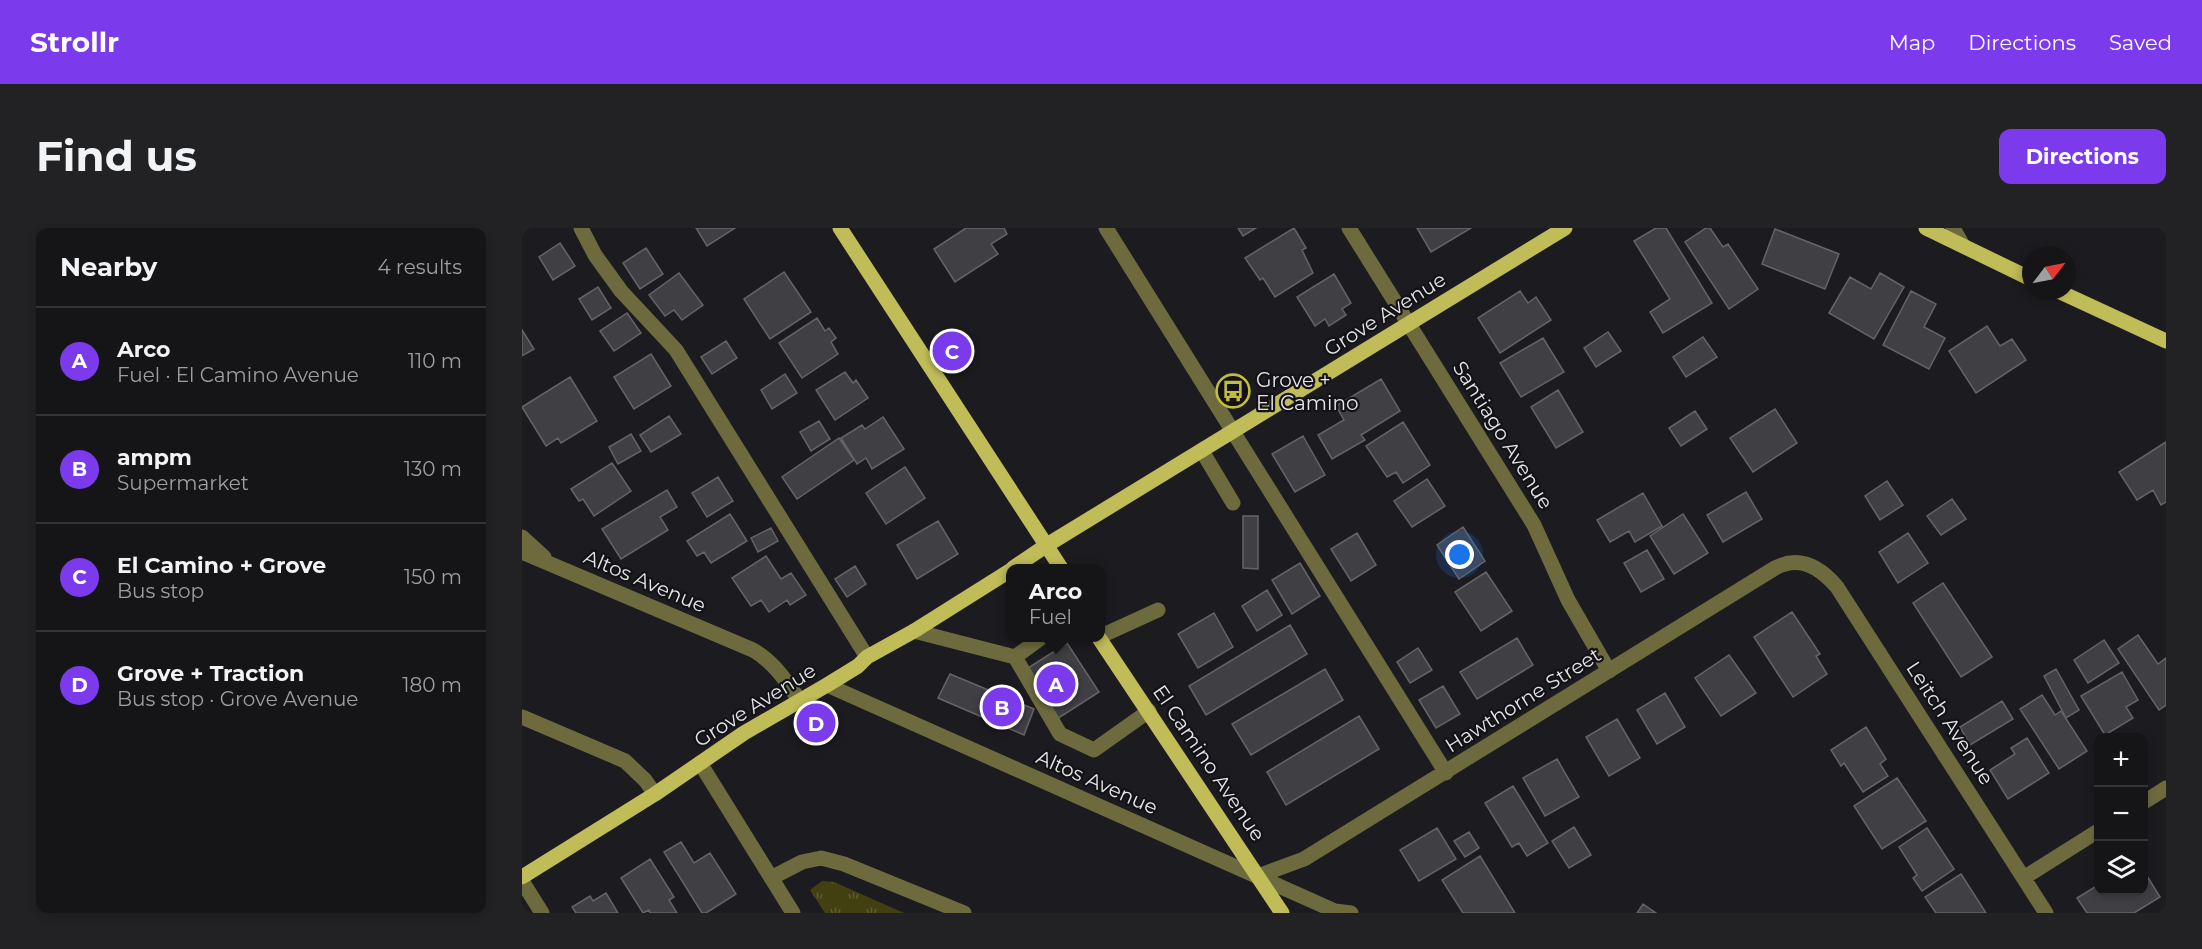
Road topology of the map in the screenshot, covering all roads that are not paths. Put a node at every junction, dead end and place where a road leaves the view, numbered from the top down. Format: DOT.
graph roads {
  1 [pos="581,228"];
  2 [pos="840,228"];
  3 [pos="1106,228"];
  4 [pos="1349,228"];
  5 [pos="1565,228"];
  6 [pos="1926,228"];
  7 [pos="1953,228"];
  8 [pos="1962,244"];
  9 [pos="2022,274"];
  10 [pos="2076,299"];
  11 [pos="1410,324"];
  12 [pos="2166,341"];
  13 [pos="1233,432"];
  14 [pos="1202,451"];
  15 [pos="1233,503"];
  16 [pos="522,537"];
  17 [pos="1047,545"];
  18 [pos="522,552"];
  19 [pos="551,564"];
  20 [pos="1019,564"];
  21 [pos="1059,564"];
  22 [pos="1809,564"];
  23 [pos="1006,573"];
  24 [pos="1158,610"];
  25 [pos="914,631"];
  26 [pos="1105,635"];
  27 [pos="1036,642"];
  28 [pos="1103,642"];
  29 [pos="867,657"];
  30 [pos="1015,657"];
  31 [pos="1609,671"];
  32 [pos="827,685"];
  33 [pos="800,701"];
  34 [pos="1149,711"];
  35 [pos="522,717"];
  36 [pos="700,763"];
  37 [pos="1446,773"];
  38 [pos="2166,788"];
  39 [pos="655,794"];
  40 [pos="2148,799"];
  41 [pos="2094,834"];
  42 [pos="1258,876"];
  43 [pos="771,878"];
  44 [pos="2025,878"];
  45 [pos="522,879"];
  46 [pos="542,913"];
  47 [pos="793,913"];
  48 [pos="964,913"];
  49 [pos="1282,913"];
  50 [pos="1351,913"];
  51 [pos="2046,913"];
  1 -- 29 [label="street"];
  2 -- 17 [label="main road"];
  3 -- 13 [label="street"];
  4 -- 11 [label="street, Santiago Avenue"];
  5 -- 11 [label="main road, Grove Avenue"];
  6 -- 8 [label="main road"];
  7 -- 8 [label="street"];
  8 -- 9 [label="main road"];
  10 -- 12 [label="main road"];
  11 -- 13 [label="main road, Grove Avenue"];
  11 -- 31 [label="street, Santiago Avenue"];
  13 -- 14 [label="main road, Grove Avenue"];
  13 -- 37 [label="street"];
  14 -- 15 [label="street"];
  14 -- 17 [label="main road, Grove Avenue"];
  16 -- 19 [label="street"];
  17 -- 20 [label="main road, Grove Avenue"];
  17 -- 21 [label="main road"];
  18 -- 19 [label="street, Altos Avenue"];
  19 -- 33 [label="street, Altos Avenue"];
  22 -- 31 [label="street, Hawthorne Street"];
  22 -- 44 [label="street, Leitch Avenue"];
  23 -- 25 [label="main road, Grove Avenue"];
  24 -- 26 [label="street"];
  25 -- 29 [label="main road, Grove Avenue"];
  25 -- 30 [label="street"];
  27 -- 30 [label="street"];
  28 -- 34 [label="main road, El Camino Avenue"];
  29 -- 32 [label="main road, Grove Avenue"];
  30 -- 34 [label="street"];
  31 -- 37 [label="street, Hawthorne Street"];
  32 -- 33 [label="main road, Grove Avenue"];
  32 -- 42 [label="street, Altos Avenue"];
  33 -- 36 [label="main road, Grove Avenue"];
  34 -- 42 [label="main road, El Camino Avenue"];
  35 -- 39 [label="street"];
  36 -- 39 [label="main road, Grove Avenue"];
  36 -- 43 [label="street"];
  37 -- 42 [label="street, Hawthorne Street"];
  38 -- 40 [label="street"];
  39 -- 45 [label="main road, Grove Avenue"];
  41 -- 44 [label="street"];
  42 -- 49 [label="main road, El Camino Avenue"];
  42 -- 50 [label="street, Altos Avenue"];
  43 -- 47 [label="street"];
  43 -- 48 [label="street"];
  44 -- 51 [label="street, Leitch Avenue"];
  45 -- 46 [label="street"];
}
